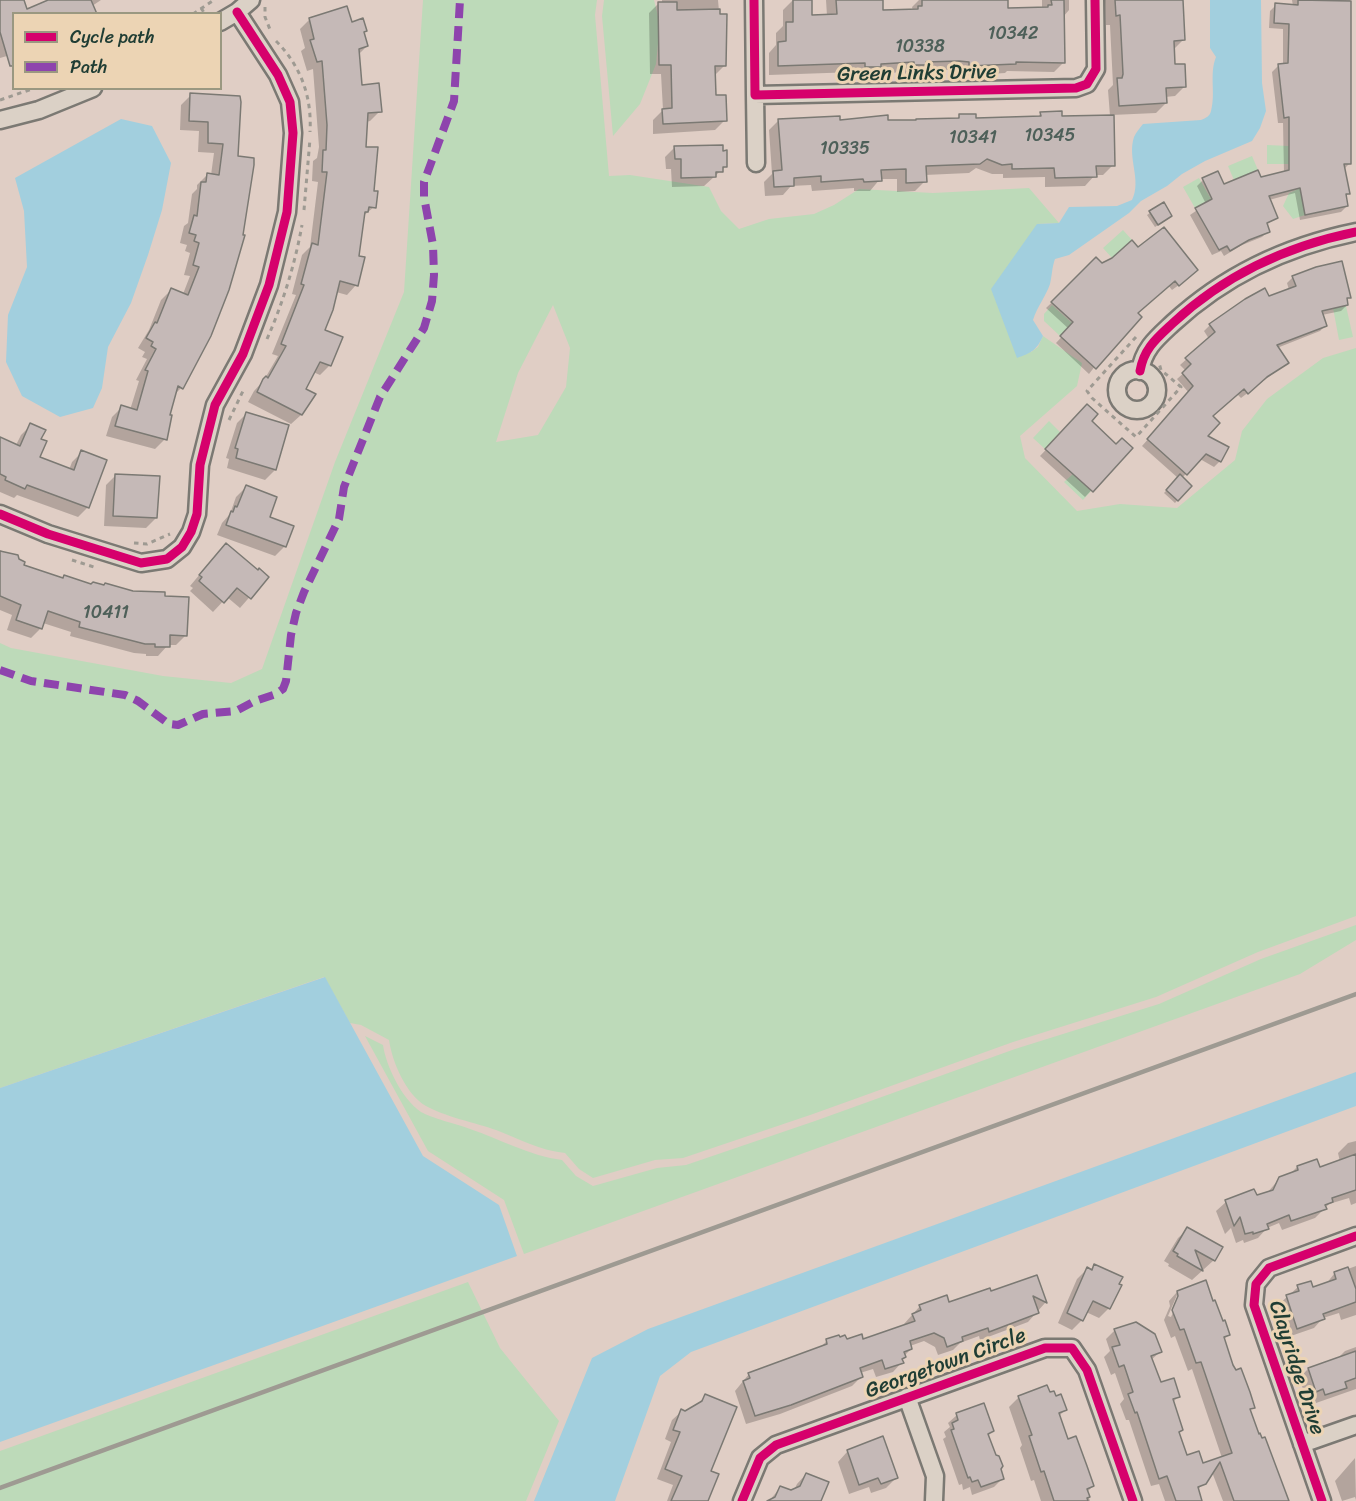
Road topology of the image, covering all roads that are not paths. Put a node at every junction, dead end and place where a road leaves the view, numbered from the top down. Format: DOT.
graph roads {
  1 [pos="754,0"];
  2 [pos="1095,0"];
  3 [pos="258,1"];
  4 [pos="237,12"];
  5 [pos="222,21"];
  6 [pos="88,90"];
  7 [pos="755,95"];
  8 [pos="0,120"];
  9 [pos="756,164"];
  10 [pos="1356,232"];
  11 [pos="1140,371"];
  12 [pos="0,514"];
  13 [pos="1356,1236"];
  14 [pos="907,1397"];
  15 [pos="1356,1425"];
  16 [pos="1302,1444"];
  17 [pos="742,1501"];
  18 [pos="934,1501"];
  19 [pos="1133,1501"];
  20 [pos="1322,1501"];
  1 -- 7 [label="street"];
  2 -- 7 [label="street, Green Links Drive"];
  3 -- 4 [label="street"];
  4 -- 5 [label="street"];
  4 -- 12 [label="street"];
  6 -- 8 [label="street"];
  7 -- 9 [label="street"];
  10 -- 11 [label="street"];
  13 -- 16 [label="street, Clayridge Drive"];
  14 -- 17 [label="street, Georgetown Circle"];
  14 -- 18 [label="street"];
  14 -- 19 [label="street, Georgetown Circle"];
  15 -- 16 [label="street"];
  16 -- 20 [label="street, Clayridge Drive"];
}
